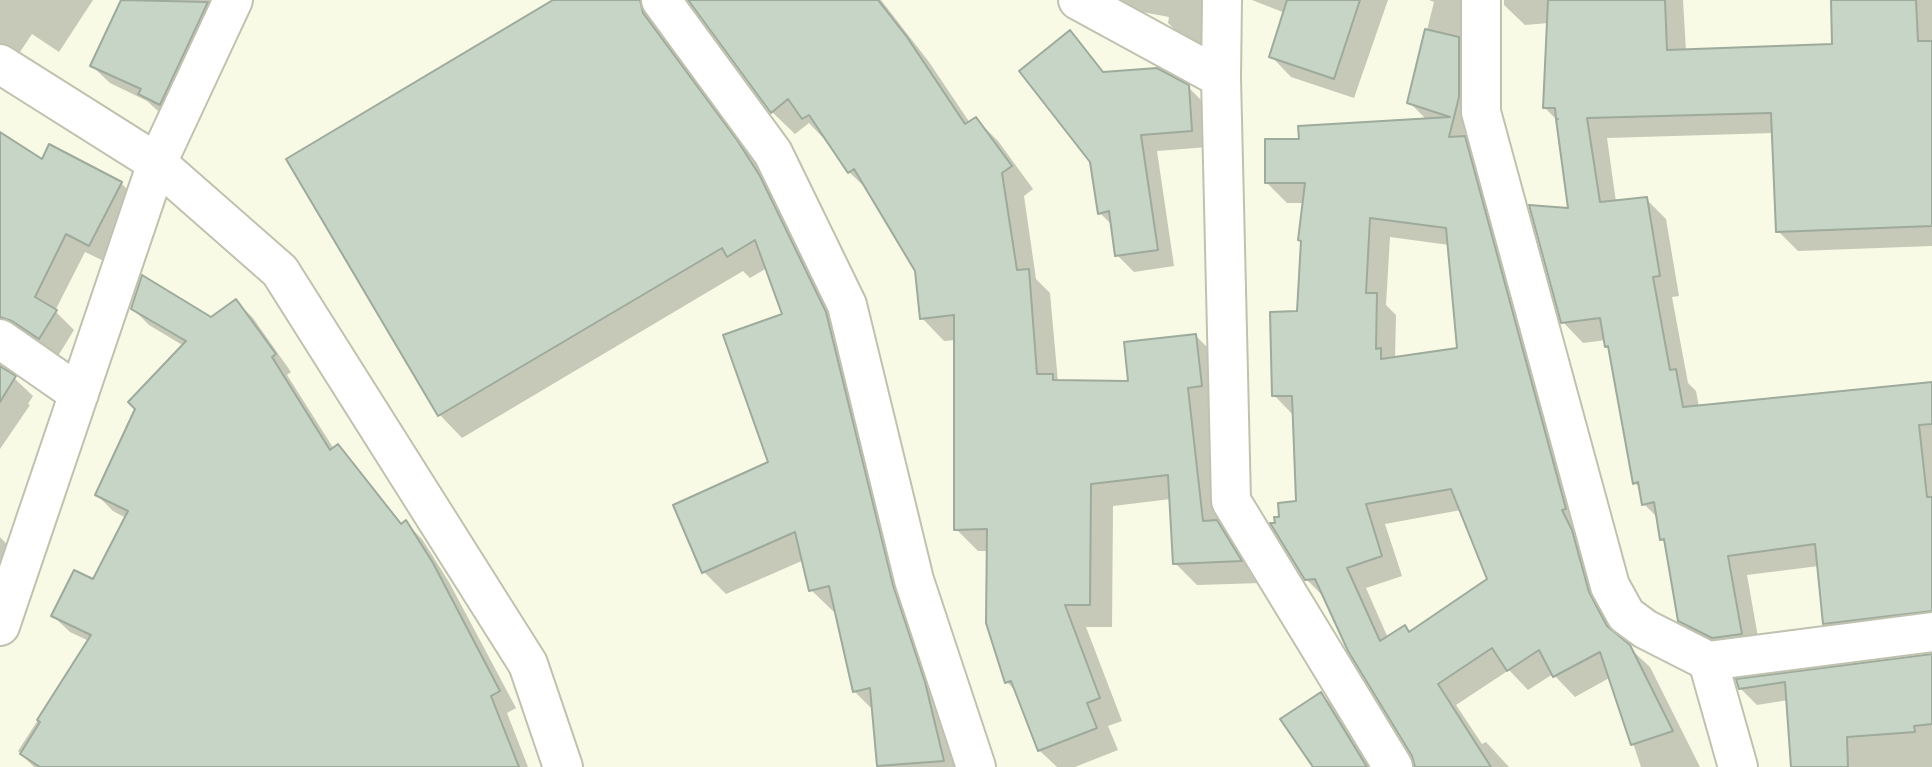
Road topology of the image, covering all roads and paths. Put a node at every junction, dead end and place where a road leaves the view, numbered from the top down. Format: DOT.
graph roads {
  1 [pos="233,0"];
  2 [pos="661,0"];
  3 [pos="1078,0"];
  4 [pos="1222,0"];
  5 [pos="1481,0"];
  6 [pos="0,64"];
  7 [pos="1221,78"];
  8 [pos="157,163"];
  9 [pos="0,339"];
  10 [pos="79,394"];
  11 [pos="0,626"];
  12 [pos="1932,632"];
  13 [pos="1708,661"];
  14 [pos="563,767"];
  15 [pos="976,767"];
  16 [pos="1393,767"];
  17 [pos="1738,767"];
  1 -- 8 [label="street"];
  2 -- 15 [label="street"];
  3 -- 7 [label="street"];
  4 -- 7 [label="street"];
  5 -- 13 [label="street"];
  6 -- 8 [label="street"];
  7 -- 16 [label="street"];
  8 -- 10 [label="street"];
  8 -- 14 [label="street"];
  9 -- 10 [label="street"];
  10 -- 11 [label="street"];
  12 -- 13 [label="street"];
  13 -- 17 [label="street"];
}
